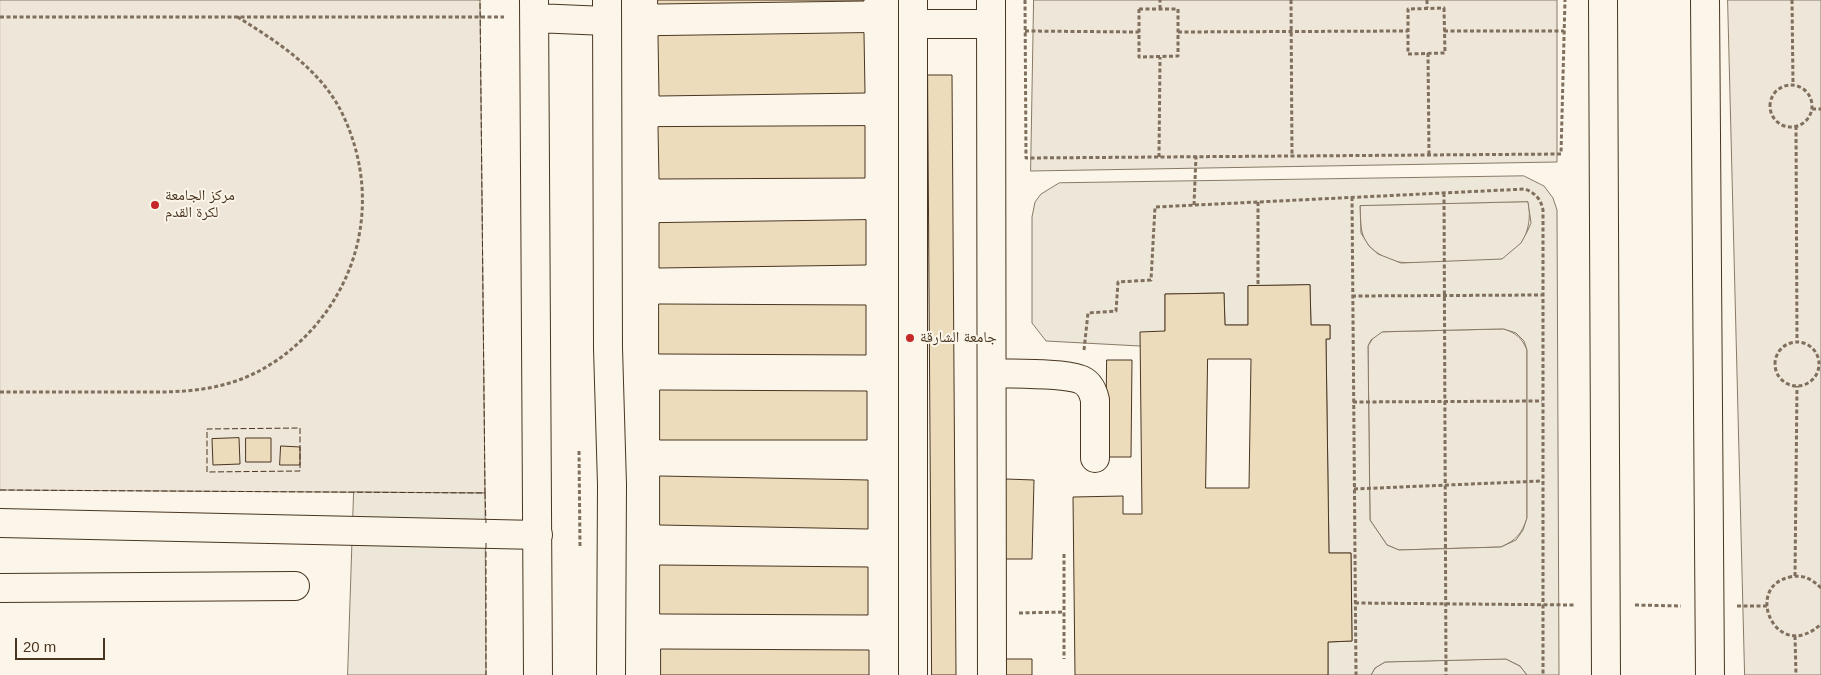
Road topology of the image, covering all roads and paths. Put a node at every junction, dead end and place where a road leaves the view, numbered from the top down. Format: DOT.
graph roads {
  1 [pos="1025,0"];
  2 [pos="1160,0"];
  3 [pos="1291,0"];
  4 [pos="1427,0"];
  5 [pos="1565,0"];
  6 [pos="1685,0"];
  7 [pos="1792,0"];
  8 [pos="1606,2"];
  9 [pos="1427,8"];
  10 [pos="534,9"];
  11 [pos="1160,9"];
  12 [pos="606,10"];
  13 [pos="1706,11"];
  14 [pos="913,12"];
  15 [pos="991,12"];
  16 [pos="236,16"];
  17 [pos="0,17"];
  18 [pos="1025,31"];
  19 [pos="1408,31"];
  20 [pos="1444,31"];
  21 [pos="1564,31"];
  22 [pos="1139,32"];
  23 [pos="1178,32"];
  24 [pos="1291,32"];
  25 [pos="1428,53"];
  26 [pos="1160,56"];
  27 [pos="1793,85"];
  28 [pos="1812,109"];
  29 [pos="1821,109"];
  30 [pos="1796,126"];
  31 [pos="1429,155"];
  32 [pos="1196,156"];
  33 [pos="1292,156"];
  34 [pos="1159,157"];
  35 [pos="1444,193"];
  36 [pos="1352,197"];
  37 [pos="1258,202"];
  38 [pos="1194,205"];
  39 [pos="1258,285"];
  40 [pos="1444,295"];
  41 [pos="1542,295"];
  42 [pos="1352,296"];
  43 [pos="1797,341"];
  44 [pos="1820,364"];
  45 [pos="992,373"];
  46 [pos="1080,379"];
  47 [pos="1797,386"];
  48 [pos="0,392"];
  49 [pos="1542,401"];
  50 [pos="1353,402"];
  51 [pos="1445,402"];
  52 [pos="1095,458"];
  53 [pos="1542,480"];
  54 [pos="1445,485"];
  55 [pos="1354,489"];
  56 [pos="0,524"];
  57 [pos="538,535"];
  58 [pos="1064,554"];
  59 [pos="1795,576"];
  60 [pos="295,586"];
  61 [pos="0,588"];
  62 [pos="1821,588"];
  63 [pos="1355,603"];
  64 [pos="1446,604"];
  65 [pos="1542,605"];
  66 [pos="1605,605"];
  67 [pos="1710,606"];
  68 [pos="1766,606"];
  69 [pos="1821,624"];
  70 [pos="1796,636"];
  71 [pos="1064,659"];
  72 [pos="538,675"];
  73 [pos="611,675"];
  74 [pos="913,675"];
  75 [pos="992,675"];
  76 [pos="1356,675"];
  77 [pos="1446,675"];
  78 [pos="1543,675"];
  79 [pos="1606,675"];
  80 [pos="1710,675"];
  81 [pos="1796,675"];
  1 -- 18 [label="path"];
  2 -- 11 [label="path"];
  3 -- 24 [label="path"];
  4 -- 9 [label="path"];
  5 -- 21 [label="path"];
  6 -- 13 [label="street"];
  7 -- 27 [label="path"];
  8 -- 66 [label="street"];
  9 -- 19 [label="path"];
  9 -- 20 [label="path"];
  10 -- 12 [label="street"];
  10 -- 16 [label="path"];
  10 -- 57 [label="street"];
  11 -- 22 [label="path"];
  11 -- 23 [label="path"];
  12 -- 73 [label="street"];
  13 -- 67 [label="street"];
  14 -- 15 [label="street"];
  14 -- 74 [label="street"];
  15 -- 45 [label="street"];
  16 -- 17 [label="path"];
  16 -- 48 [label="path"];
  18 -- 22 [label="path"];
  18 -- 34 [label="path"];
  19 -- 24 [label="path"];
  19 -- 25 [label="path"];
  20 -- 21 [label="path"];
  20 -- 25 [label="path"];
  21 -- 31 [label="path"];
  22 -- 26 [label="path"];
  23 -- 24 [label="path"];
  23 -- 26 [label="path"];
  24 -- 33 [label="path"];
  25 -- 31 [label="path"];
  26 -- 34 [label="path"];
  27 -- 28 [label="path"];
  27 -- 30 [label="path"];
  28 -- 29 [label="path"];
  28 -- 30 [label="path"];
  30 -- 43 [label="path"];
  31 -- 33 [label="path"];
  32 -- 33 [label="path"];
  32 -- 34 [label="path"];
  32 -- 38 [label="path"];
  35 -- 36 [label="path"];
  35 -- 40 [label="path"];
  35 -- 41 [label="path"];
  36 -- 37 [label="path"];
  36 -- 42 [label="path"];
  37 -- 38 [label="path"];
  37 -- 39 [label="path"];
  38 -- 46 [label="path"];
  40 -- 41 [label="path"];
  40 -- 42 [label="path"];
  40 -- 51 [label="path"];
  41 -- 49 [label="path"];
  42 -- 50 [label="path"];
  43 -- 44 [label="path"];
  43 -- 47 [label="path"];
  44 -- 47 [label="path"];
  45 -- 46 [label="street"];
  45 -- 75 [label="street"];
  46 -- 52 [label="street"];
  47 -- 59 [label="path"];
  49 -- 51 [label="path"];
  49 -- 53 [label="path"];
  50 -- 51 [label="path"];
  50 -- 55 [label="path"];
  51 -- 54 [label="path"];
  53 -- 54 [label="path"];
  53 -- 65 [label="path"];
  54 -- 55 [label="path"];
  54 -- 64 [label="path"];
  55 -- 63 [label="path"];
  56 -- 57 [label="street"];
  57 -- 72 [label="street"];
  58 -- 71 [label="path"];
  59 -- 62 [label="path"];
  59 -- 68 [label="path"];
  60 -- 61 [label="street"];
  63 -- 64 [label="path"];
  63 -- 76 [label="path"];
  64 -- 65 [label="path"];
  64 -- 77 [label="path"];
  65 -- 66 [label="path"];
  65 -- 78 [label="path"];
  66 -- 67 [label="path"];
  66 -- 79 [label="street"];
  67 -- 68 [label="path"];
  67 -- 80 [label="street"];
  68 -- 70 [label="path"];
  69 -- 70 [label="path"];
  70 -- 81 [label="path"];
}
